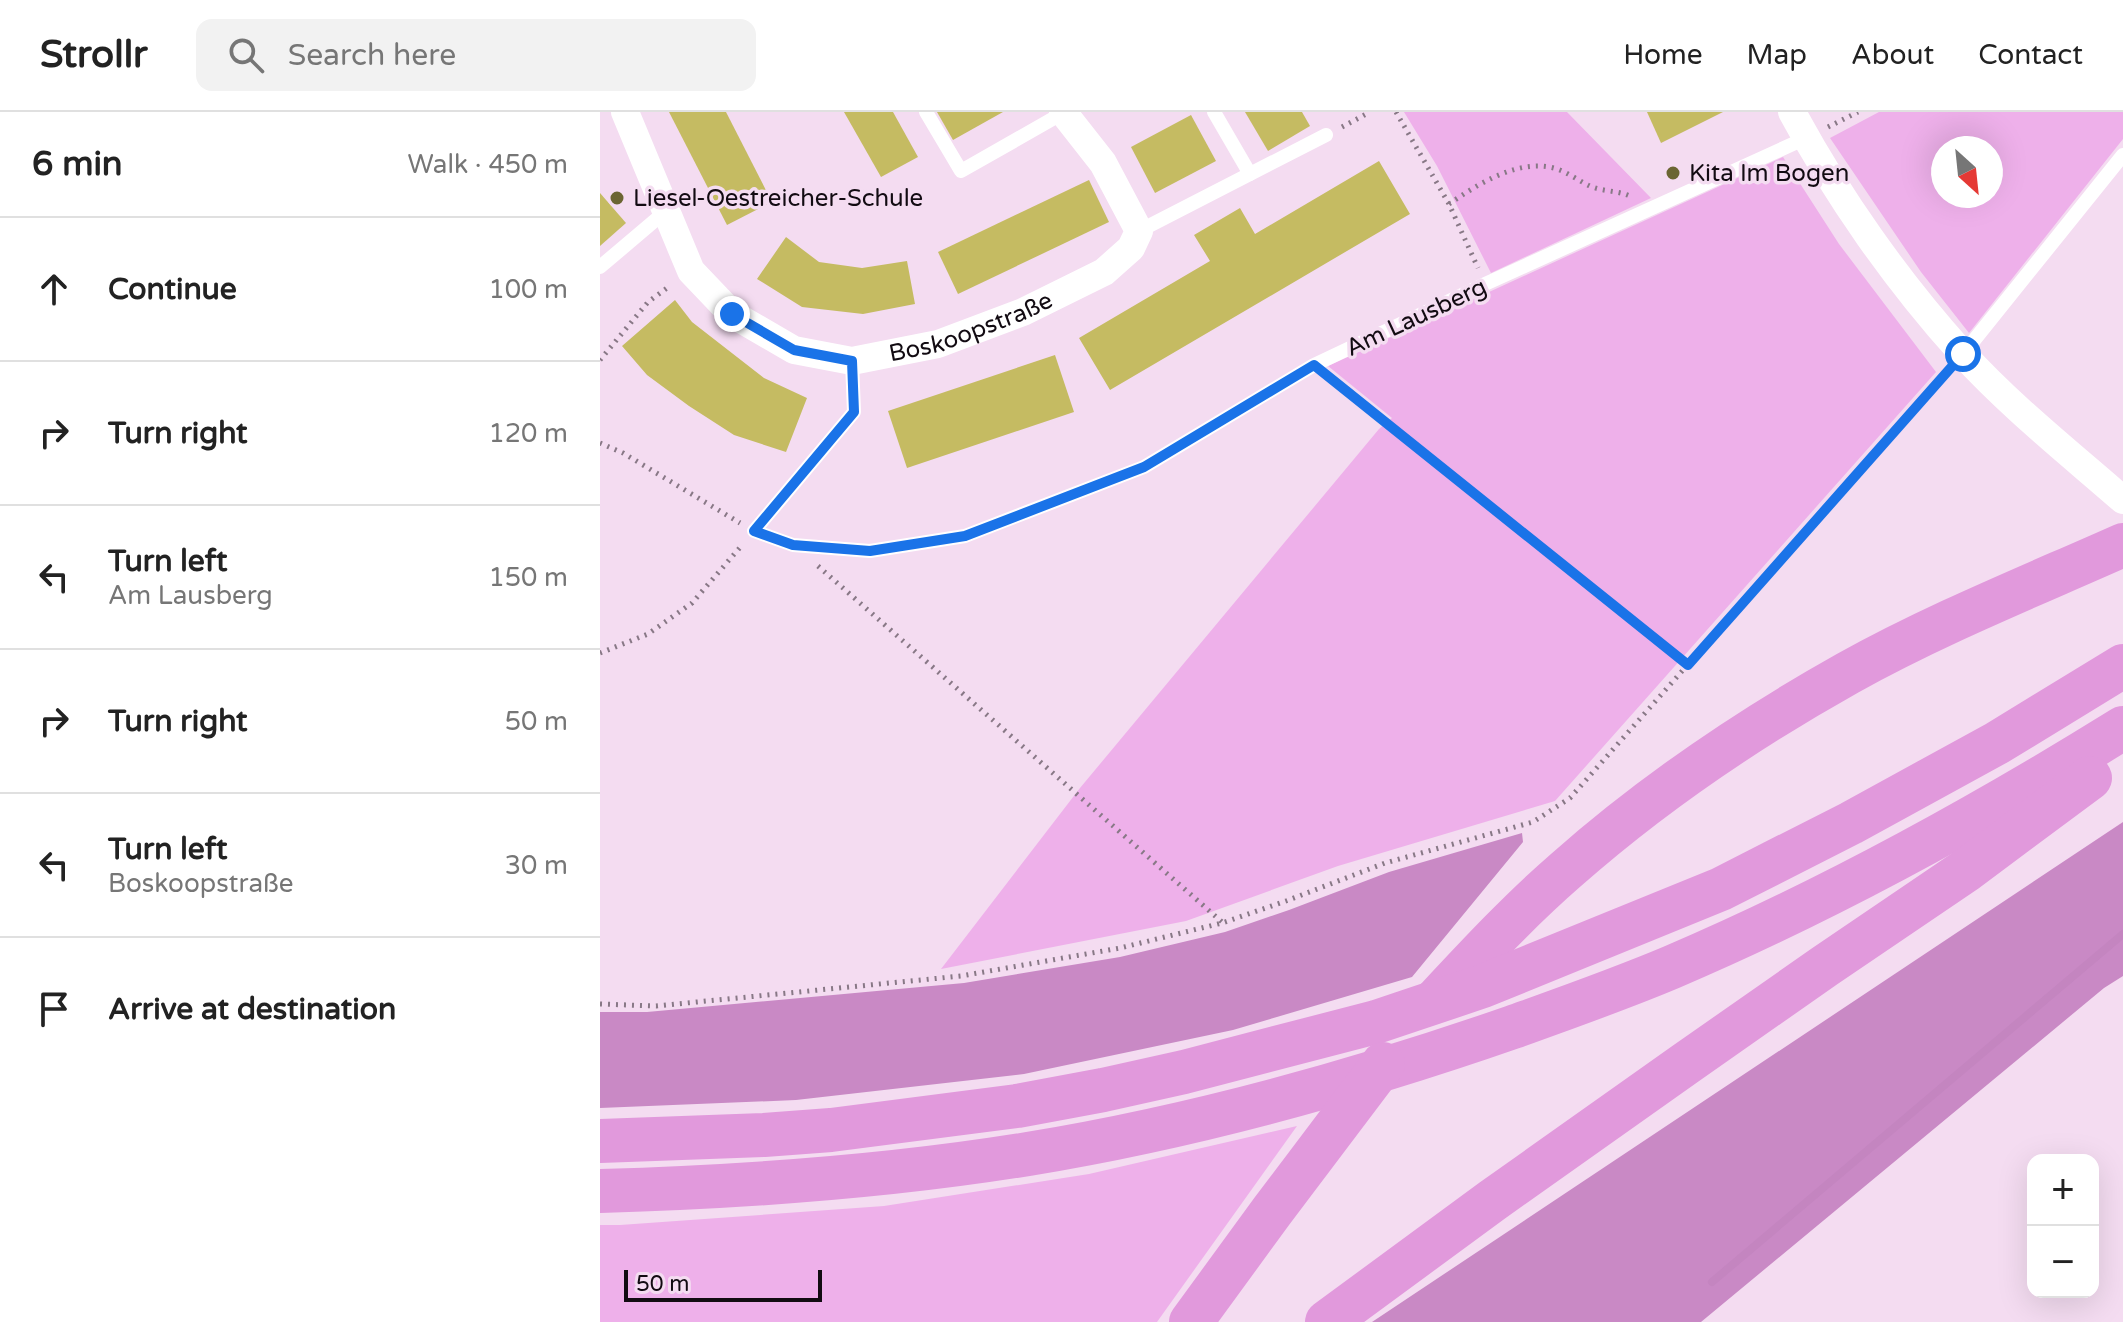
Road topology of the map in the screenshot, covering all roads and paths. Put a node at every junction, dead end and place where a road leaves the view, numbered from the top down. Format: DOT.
graph roads {
  1 [pos="625,112"];
  2 [pos="926,112"];
  3 [pos="1063,112"];
  4 [pos="1214,112"];
  5 [pos="1370,112"];
  6 [pos="1396,112"];
  7 [pos="1792,112"];
  8 [pos="1326,135"];
  9 [pos="1806,138"];
  10 [pos="2123,155"];
  11 [pos="1250,174"];
  12 [pos="1449,204"];
  13 [pos="1648,210"];
  14 [pos="666,211"];
  15 [pos="1139,231"];
  16 [pos="600,267"];
  17 [pos="691,271"];
  18 [pos="1485,284"];
  19 [pos="1963,354"];
  20 [pos="600,360"];
  21 [pos="852,361"];
  22 [pos="1314,365"];
  23 [pos="600,443"];
  24 [pos="2123,500"];
  25 [pos="754,531"];
  26 [pos="793,545"];
  27 [pos="2123,545"];
  28 [pos="600,653"];
  29 [pos="1688,665"];
  30 [pos="2123,666"];
  31 [pos="2123,728"];
  32 [pos="2123,754"];
  33 [pos="1222,923"];
  34 [pos="600,1004"];
  35 [pos="600,1141"];
  36 [pos="600,1191"];
  37 [pos="1191,1322"];
  38 [pos="1327,1322"];
  1 -- 14 [label="street, Boskoopstraße"];
  2 -- 3 [label="lane"];
  3 -- 15 [label="street"];
  4 -- 11 [label="lane"];
  5 -- 8 [label="path"];
  6 -- 12 [label="path"];
  7 -- 9 [label="street"];
  8 -- 11 [label="lane"];
  9 -- 13 [label="lane, Am Lausberg"];
  9 -- 19 [label="street"];
  10 -- 19 [label="lane"];
  11 -- 15 [label="lane"];
  12 -- 13 [label="path"];
  12 -- 18 [label="path"];
  13 -- 18 [label="lane, Am Lausberg"];
  14 -- 16 [label="lane"];
  14 -- 17 [label="street, Boskoopstraße"];
  15 -- 21 [label="street, Boskoopstraße"];
  17 -- 20 [label="path"];
  17 -- 21 [label="street, Boskoopstraße"];
  18 -- 22 [label="lane, Am Lausberg"];
  19 -- 24 [label="street"];
  19 -- 29 [label="path"];
  21 -- 25 [label="lane"];
  22 -- 26 [label="lane, Am Lausberg"];
  22 -- 29 [label="path"];
  23 -- 25 [label="path"];
  25 -- 26 [label="lane, Am Lausberg"];
  25 -- 28 [label="path"];
  26 -- 33 [label="path"];
  27 -- 37 [label="highway"];
  29 -- 33 [label="path"];
  30 -- 35 [label="highway"];
  31 -- 36 [label="highway"];
  32 -- 38 [label="highway"];
  33 -- 34 [label="path"];
}
